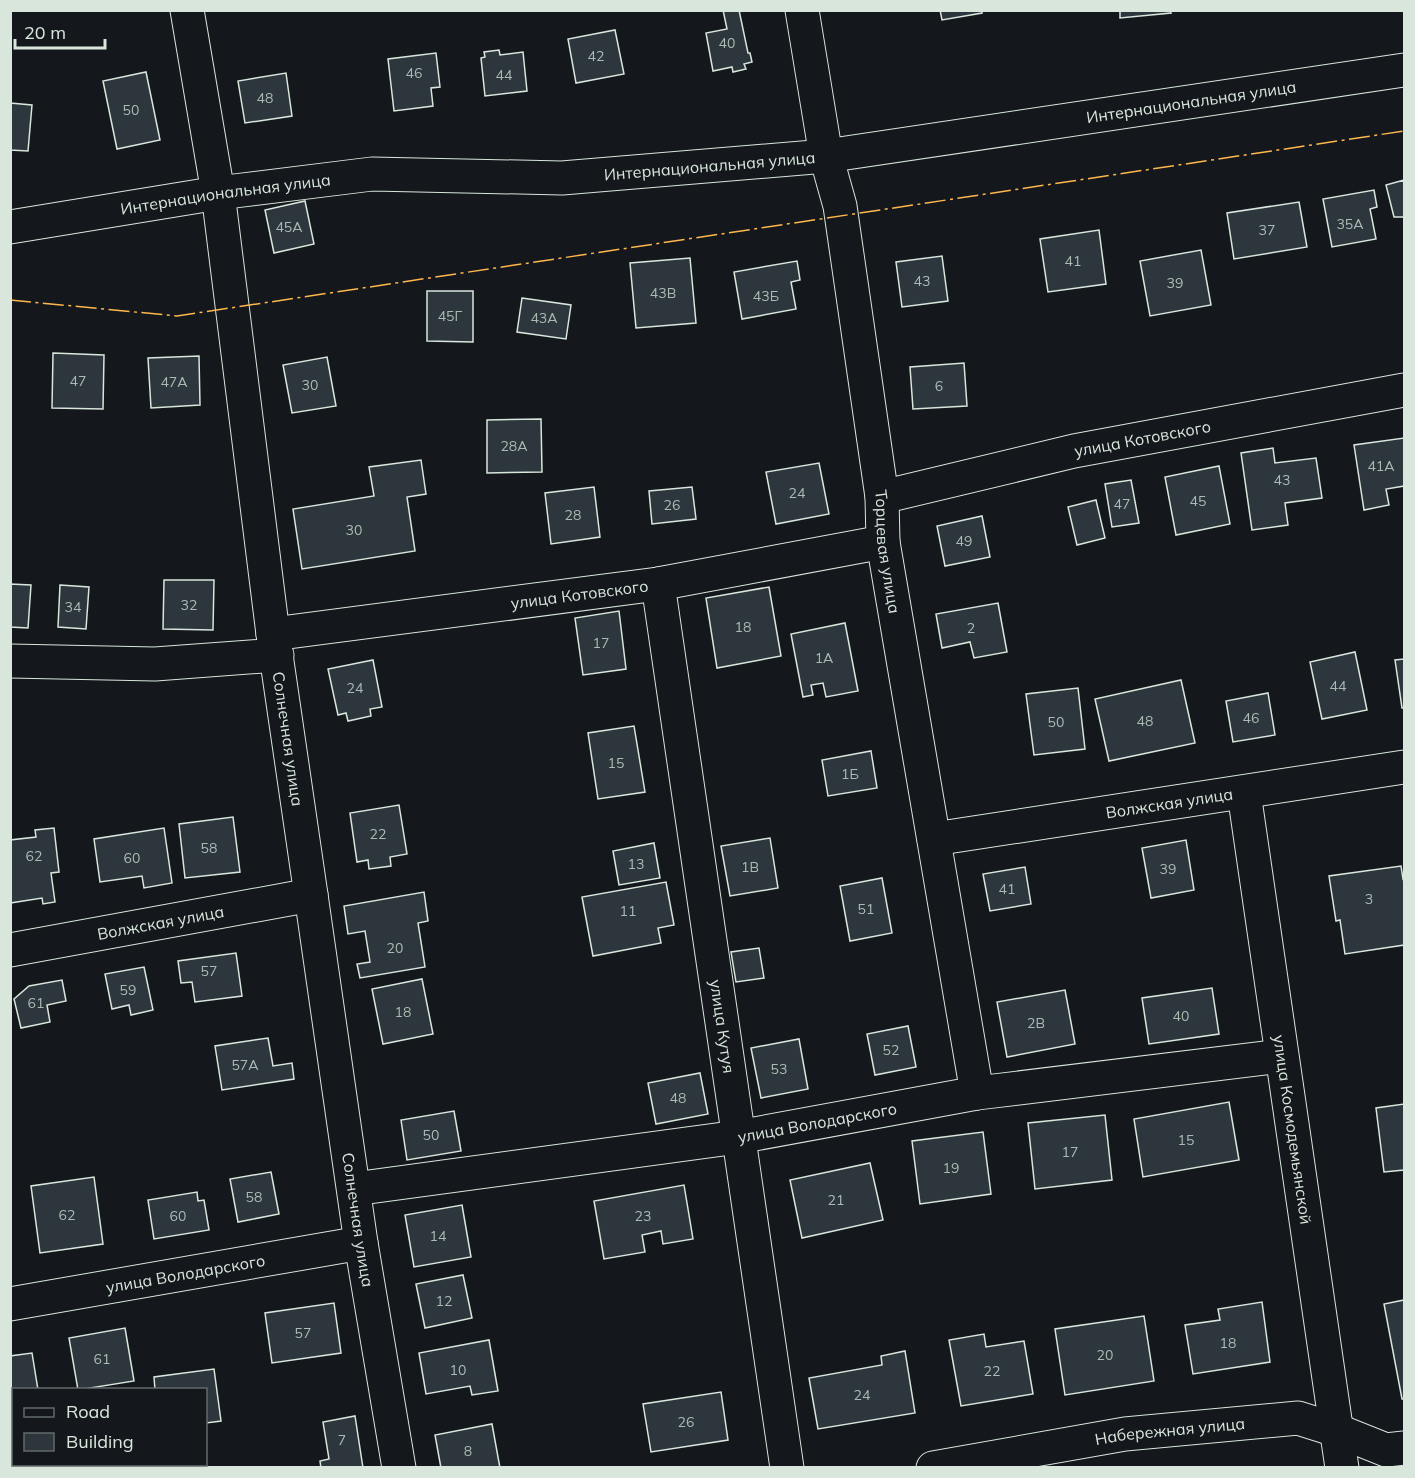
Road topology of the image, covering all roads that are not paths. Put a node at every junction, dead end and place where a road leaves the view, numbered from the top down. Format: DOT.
graph roads {
  1 [pos="188,10"];
  2 [pos="802,10"];
  3 [pos="1404,70"];
  4 [pos="826,156"];
  5 [pos="218,193"];
  6 [pos="10,227"];
  7 [pos="1404,390"];
  8 [pos="882,497"];
  9 [pos="884,542"];
  10 [pos="658,584"];
  11 [pos="275,644"];
  12 [pos="10,661"];
  13 [pos="1404,767"];
  14 [pos="1244,793"];
  15 [pos="934,839"];
  16 [pos="310,895"];
  17 [pos="10,950"];
  18 [pos="1281,1056"];
  19 [pos="977,1093"];
  20 [pos="738,1137"];
  21 [pos="354,1190"];
  22 [pos="362,1243"];
  23 [pos="10,1304"];
  24 [pos="1336,1430"];
  25 [pos="1404,1448"];
  26 [pos="399,1467"];
  27 [pos="787,1467"];
  28 [pos="933,1467"];
  29 [pos="1342,1467"];
  1 -- 5 [label="street, Солнечная улица"];
  2 -- 4 [label="street, Торцевая улица"];
  3 -- 4 [label="street, Интернациональная улица"];
  4 -- 5 [label="street, Интернациональная улица"];
  4 -- 8 [label="street, Торцевая улица"];
  5 -- 6 [label="street, Интернациональная улица"];
  5 -- 11 [label="street, Солнечная улица"];
  7 -- 8 [label="street, улица Котовского"];
  8 -- 9 [label="street, Торцевая улица"];
  9 -- 10 [label="street, улица Котовского"];
  9 -- 15 [label="street, Торцевая улица"];
  10 -- 11 [label="street, улица Котовского"];
  10 -- 20 [label="street, улица Кутуя"];
  11 -- 12 [label="street, улица Котовского"];
  11 -- 16 [label="street, Солнечная улица"];
  13 -- 14 [label="street, Волжская улица"];
  14 -- 15 [label="street, Волжская улица"];
  14 -- 18 [label="street, улица Космодемьянской"];
  15 -- 19 [label="street, Торцевая улица"];
  16 -- 17 [label="street, Волжская улица"];
  16 -- 21 [label="street, Солнечная улица"];
  18 -- 19 [label="street, улица Володарского"];
  18 -- 24 [label="street, улица Космодемьянской"];
  19 -- 20 [label="street, улица Володарского"];
  20 -- 21 [label="street, улица Володарского"];
  20 -- 27 [label="street, улица Кутуя"];
  21 -- 22 [label="street, Солнечная улица"];
  22 -- 23 [label="street, улица Володарского"];
  22 -- 26 [label="street, Солнечная улица"];
  24 -- 25 [label="street, Набережная улица"];
  24 -- 28 [label="street, Набережная улица"];
  24 -- 29 [label="street, улица Космодемьянской"];
}
